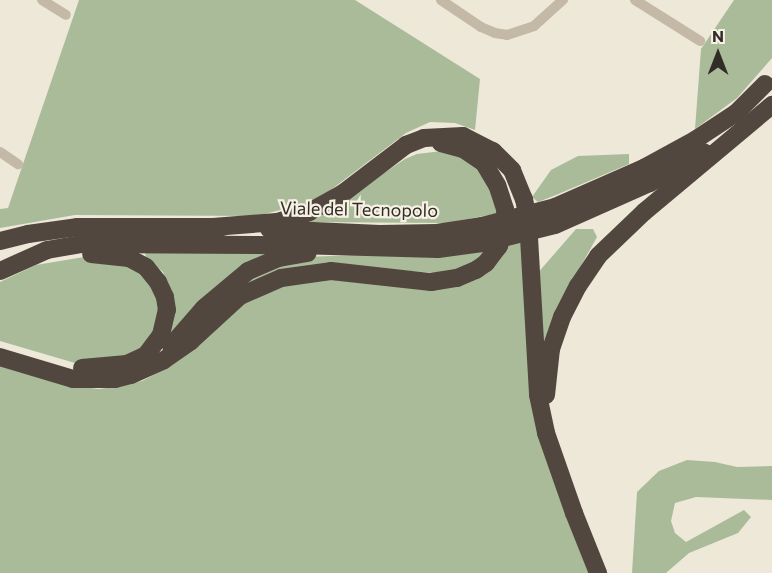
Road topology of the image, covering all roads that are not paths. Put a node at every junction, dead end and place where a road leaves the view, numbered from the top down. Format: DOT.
graph roads {
  1 [pos="42,0"];
  2 [pos="441,0"];
  3 [pos="563,0"];
  4 [pos="635,0"];
  5 [pos="66,15"];
  6 [pos="699,41"];
  7 [pos="765,84"];
  8 [pos="772,105"];
  9 [pos="749,126"];
  10 [pos="406,145"];
  11 [pos="0,152"];
  12 [pos="18,164"];
  13 [pos="555,216"];
  14 [pos="213,227"];
  15 [pos="59,228"];
  16 [pos="483,234"];
  17 [pos="0,241"];
  18 [pos="345,248"];
  19 [pos="0,253"];
  20 [pos="29,256"];
  21 [pos="0,271"];
  22 [pos="0,349"];
  23 [pos="0,357"];
  24 [pos="146,370"];
  25 [pos="546,433"];
  26 [pos="598,573"];
  1 -- 5 [label="street"];
  2 -- 3 [label="street"];
  4 -- 6 [label="street"];
  7 -- 13 [label="highway, Viale del Tecnopolo"];
  8 -- 9 [label="highway"];
  9 -- 13 [label="highway, Viale del Tecnopolo"];
  9 -- 25 [label="highway"];
  10 -- 14 [label="highway"];
  10 -- 24 [label="highway"];
  10 -- 25 [label="highway"];
  11 -- 12 [label="street"];
  13 -- 16 [label="highway, Viale del Tecnopolo, bridge"];
  14 -- 15 [label="highway, Viale del Tecnopolo"];
  14 -- 16 [label="highway, Viale del Tecnopolo"];
  15 -- 17 [label="highway"];
  15 -- 19 [label="highway"];
  16 -- 18 [label="highway, Viale del Tecnopolo"];
  18 -- 20 [label="highway"];
  18 -- 24 [label="highway"];
  20 -- 21 [label="highway"];
  20 -- 22 [label="highway"];
  23 -- 24 [label="highway"];
  25 -- 26 [label="highway"];
}
